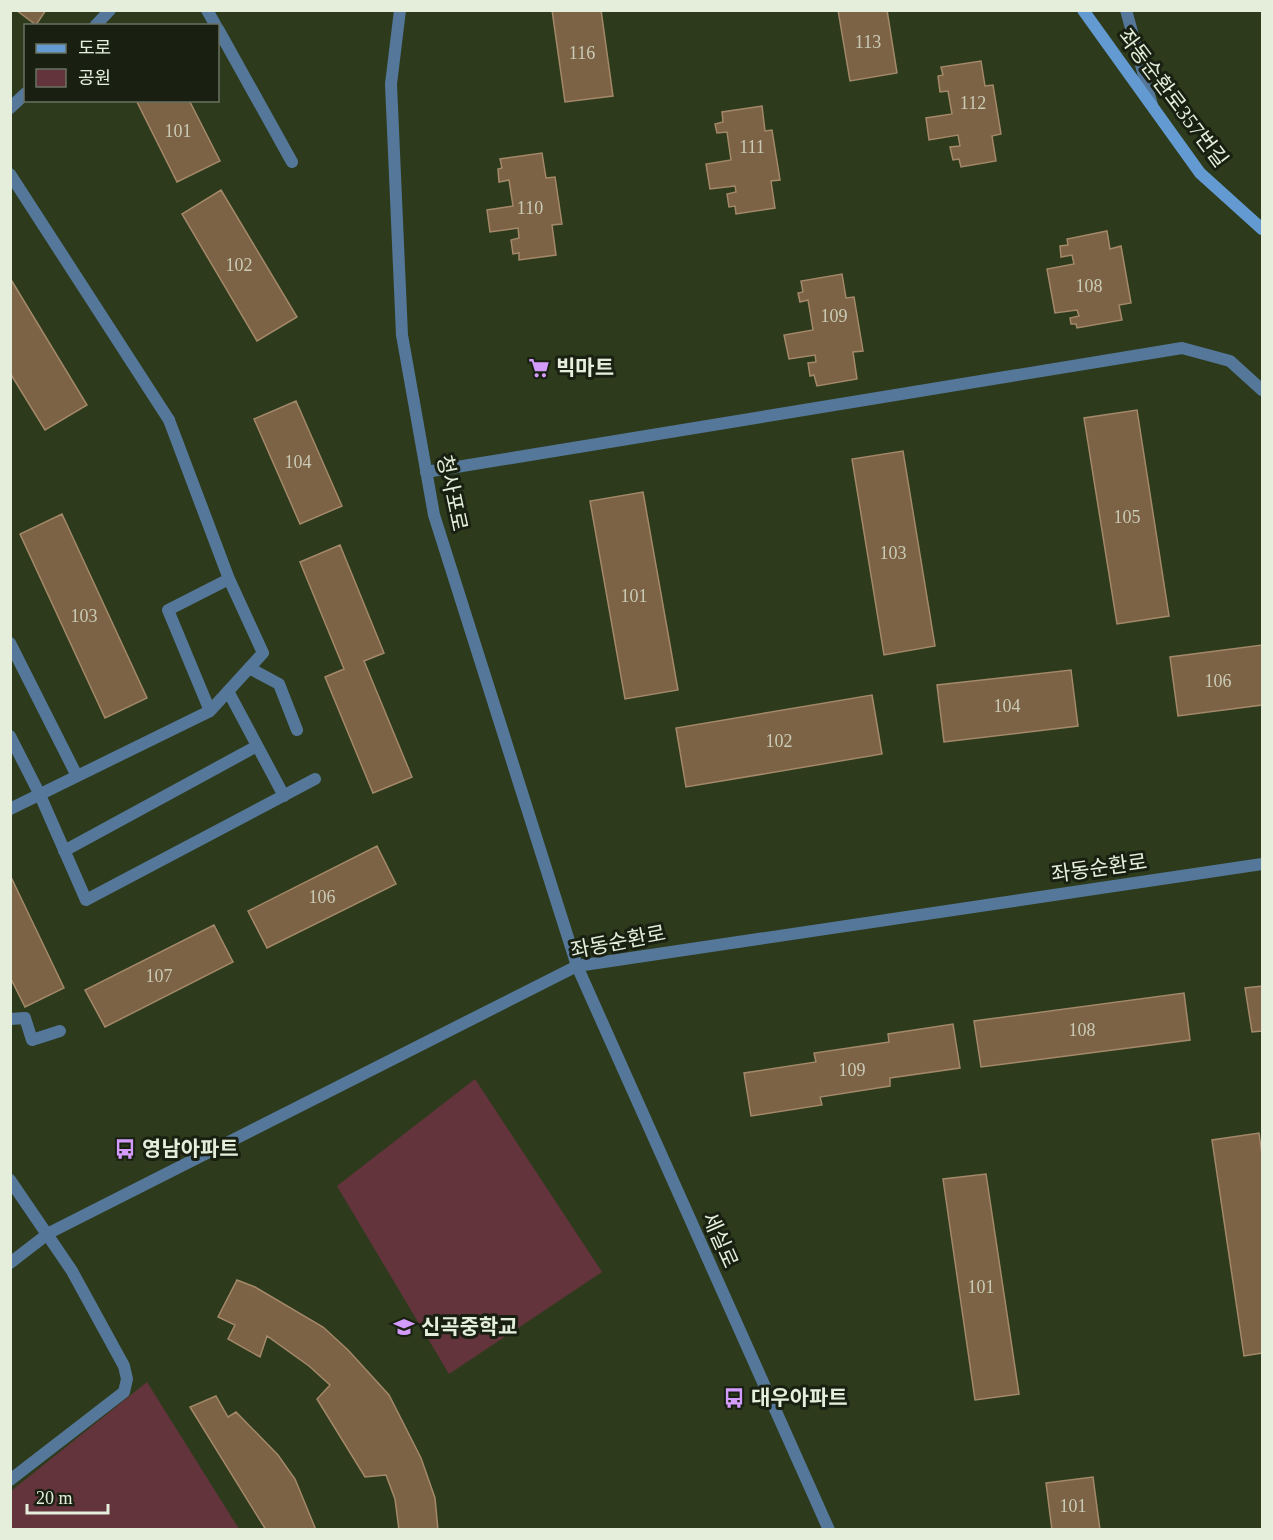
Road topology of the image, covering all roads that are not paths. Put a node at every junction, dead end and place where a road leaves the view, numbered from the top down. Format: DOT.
graph roads {
  1 [pos="110,10"];
  2 [pos="207,10"];
  3 [pos="400,10"];
  4 [pos="1083,10"];
  5 [pos="1126,10"];
  6 [pos="97,24"];
  7 [pos="215,24"];
  8 [pos="219,31"];
  9 [pos="24,95"];
  10 [pos="1152,105"];
  11 [pos="10,108"];
  12 [pos="292,162"];
  13 [pos="10,174"];
  14 [pos="1263,229"];
  15 [pos="1263,390"];
  16 [pos="426,472"];
  17 [pos="229,579"];
  18 [pos="10,644"];
  19 [pos="249,668"];
  20 [pos="228,691"];
  21 [pos="210,711"];
  22 [pos="297,730"];
  23 [pos="10,736"];
  24 [pos="257,746"];
  25 [pos="78,776"];
  26 [pos="315,779"];
  27 [pos="40,795"];
  28 [pos="284,796"];
  29 [pos="10,809"];
  30 [pos="64,850"];
  31 [pos="1263,864"];
  32 [pos="577,966"];
  33 [pos="10,1019"];
  34 [pos="60,1031"];
  35 [pos="10,1180"];
  36 [pos="49,1233"];
  37 [pos="10,1263"];
  38 [pos="10,1480"];
  39 [pos="829,1530"];
  1 -- 6 [label="street"];
  2 -- 7 [label="street"];
  3 -- 16 [label="street, 청사포로"];
  4 -- 10 [label="main road, 좌동순환로357번길"];
  5 -- 10 [label="street"];
  8 -- 12 [label="street"];
  9 -- 11 [label="street"];
  10 -- 14 [label="main road, 좌동순환로357번길"];
  13 -- 17 [label="street"];
  15 -- 16 [label="street"];
  16 -- 32 [label="street, 청사포로"];
  17 -- 19 [label="street"];
  17 -- 21 [label="street"];
  18 -- 25 [label="street"];
  19 -- 20 [label="street"];
  19 -- 22 [label="street"];
  20 -- 21 [label="street"];
  20 -- 24 [label="street"];
  21 -- 25 [label="street"];
  23 -- 27 [label="street"];
  24 -- 28 [label="street"];
  24 -- 30 [label="street"];
  25 -- 27 [label="street"];
  26 -- 28 [label="street"];
  27 -- 29 [label="street"];
  27 -- 30 [label="street"];
  28 -- 30 [label="street"];
  31 -- 32 [label="street, 좌동순환로"];
  32 -- 36 [label="street, 좌동순환로"];
  32 -- 39 [label="street, 세실로"];
  33 -- 34 [label="street"];
  35 -- 36 [label="street"];
  36 -- 37 [label="street, 좌동순환로"];
  36 -- 38 [label="street"];
}
